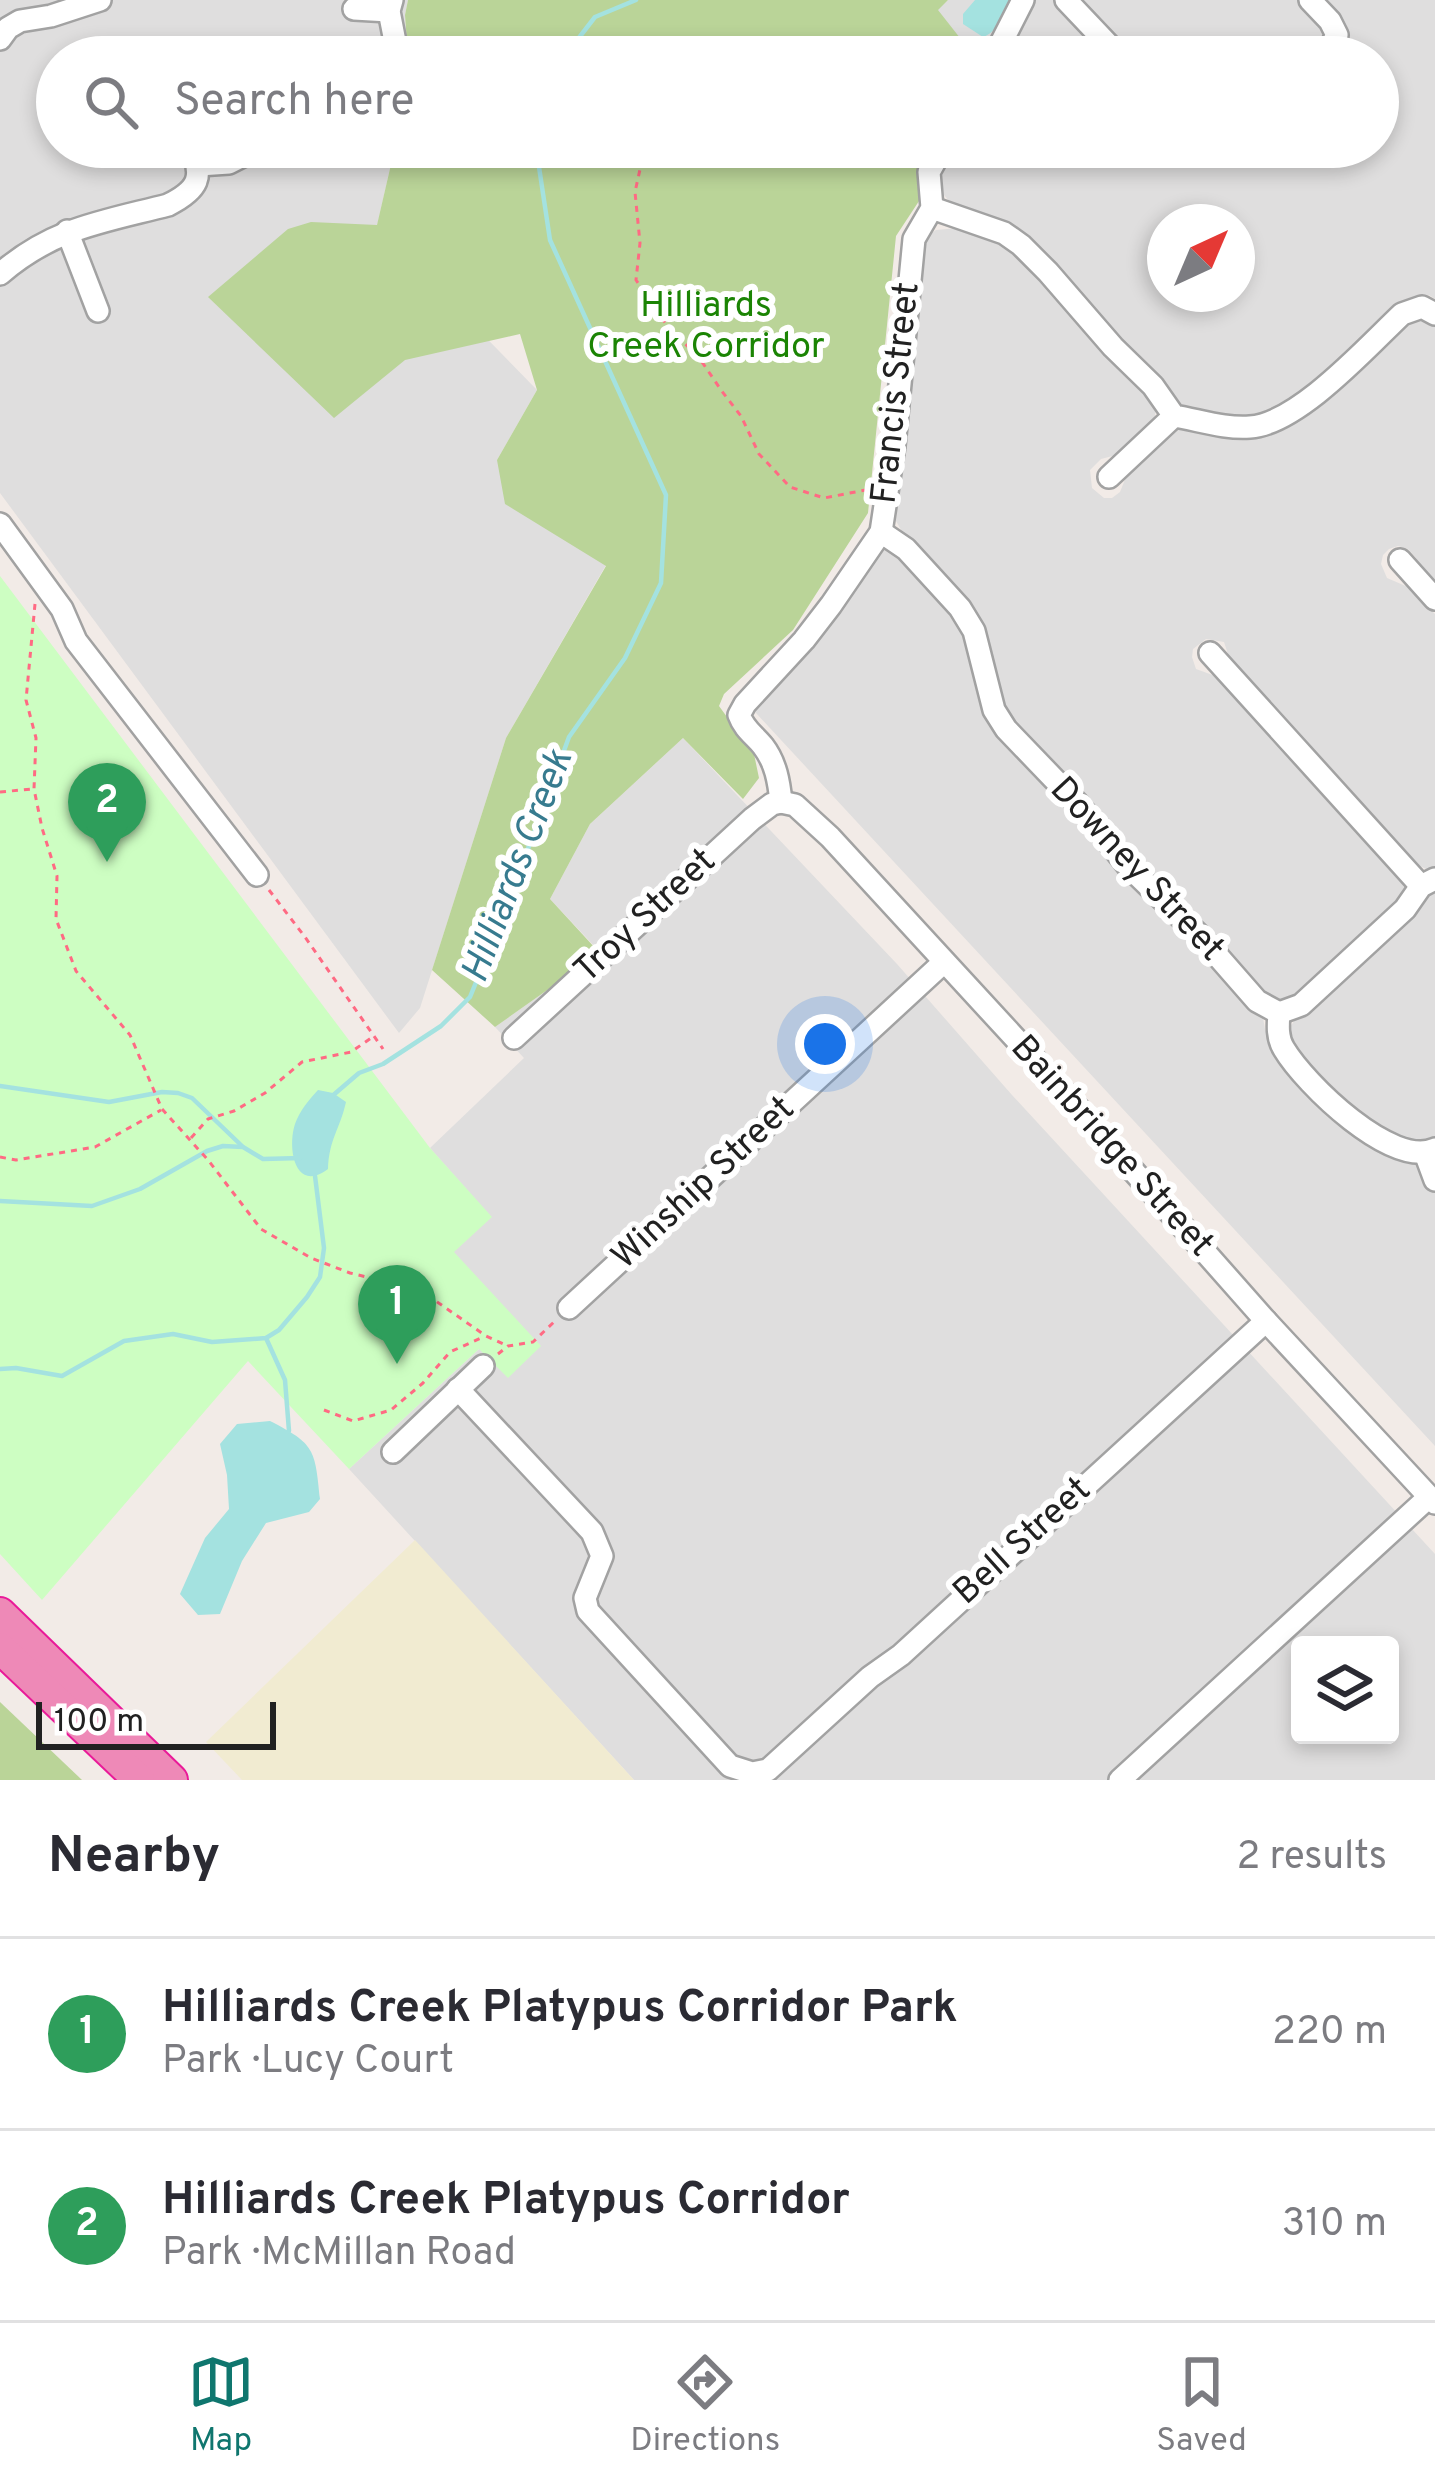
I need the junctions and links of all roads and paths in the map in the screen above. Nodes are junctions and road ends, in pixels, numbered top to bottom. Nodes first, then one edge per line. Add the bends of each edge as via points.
1 (100, 0) edge
2 (1024, 0) edge
3 (1066, 0) edge
4 (1310, 0) edge
5 (390, 6) edge
6 (354, 9) dead end
7 (395, 36) edge
8 (1005, 36) edge
9 (1100, 36) edge
10 (1336, 36) edge
11 (0, 39) edge
12 (197, 168) edge
13 (640, 168) edge
14 (930, 168) edge
15 (932, 208) junction
16 (67, 232) junction
17 (0, 274) edge
18 (98, 311) dead end
19 (1435, 314) edge
20 (1174, 416) junction
21 (1109, 477) dead end
22 (889, 483) junction
23 (0, 524) edge
24 (880, 532) junction
25 (1400, 560) dead end
26 (48, 589) junction
27 (1435, 599) edge
28 (1210, 653) dead end
29 (34, 789) junction
30 (0, 792) edge
31 (781, 802) junction
32 (257, 874) joint
33 (1428, 883) edge
34 (944, 962) junction
35 (1279, 1012) junction
36 (374, 1036) junction
37 (514, 1038) dead end
38 (383, 1049) dead end
39 (163, 1109) junction
40 (189, 1140) junction
41 (1430, 1151) edge
42 (0, 1157) edge
43 (1435, 1180) edge
44 (569, 1308) joint
45 (1266, 1321) junction
46 (487, 1336) junction
47 (508, 1346) junction
48 (483, 1366) joint
49 (458, 1390) junction
50 (324, 1410) dead end
51 (393, 1452) dead end
52 (1432, 1500) edge
53 (0, 1613) edge
54 (0, 1648) edge
55 (753, 1777) edge
56 (139, 1780) edge
57 (172, 1780) edge
58 (1120, 1780) edge

1 - 11 street via 20,21
2 - 8 street
3 - 9 street
4 - 10 street
5 - 6 street
5 - 7 street
12 - 16 street via 192,187 168,205
13 - 22 path via 636,280 741,416 759,454 790,487 824,498
14 - 15 street, Francis Street
15 - 20 street via 1021,244
15 - 22 street, Francis Street via 914,238
16 - 17 street
16 - 18 street
19 - 20 street via 1402,314 1305,403 1267,425
20 - 21 street
22 - 24 street, Francis Street
23 - 26 street
24 - 31 street, Francis Street via 832,605 739,716 775,767
24 - 35 street, Downey Street via 960,608 1006,729 1257,1001
25 - 27 street
26 - 29 path via 33,607 26,700 36,738
26 - 32 street via 76,641
28 - 33 street
29 - 30 path
29 - 39 path via 57,876 56,919 76,971 130,1035
31 - 34 street, Bainbridge Street via 807,812
31 - 37 street, Troy Street via 752,819
32 - 36 path
33 - 35 street via 1300,1005
34 - 44 street, Winship Street
34 - 45 street, Bainbridge Street
35 - 41 street via 1282,1046 1332,1105 1402,1150
36 - 38 path
36 - 40 path via 351,1052 302,1062 265,1093 208,1119
39 - 40 path
39 - 42 path via 95,1148
40 - 46 path via 261,1229 350,1273 420,1290
41 - 43 street
44 - 47 path via 532,1342
45 - 52 street, Bainbridge Street
45 - 55 street, Bell Street via 901,1654
46 - 47 path
46 - 50 path via 450,1352 391,1410 352,1421
47 - 48 path
48 - 49 street
49 - 51 street
49 - 55 street via 592,1532 602,1556 585,1598 588,1611 730,1766
52 - 58 street
53 - 57 highway
54 - 56 highway

